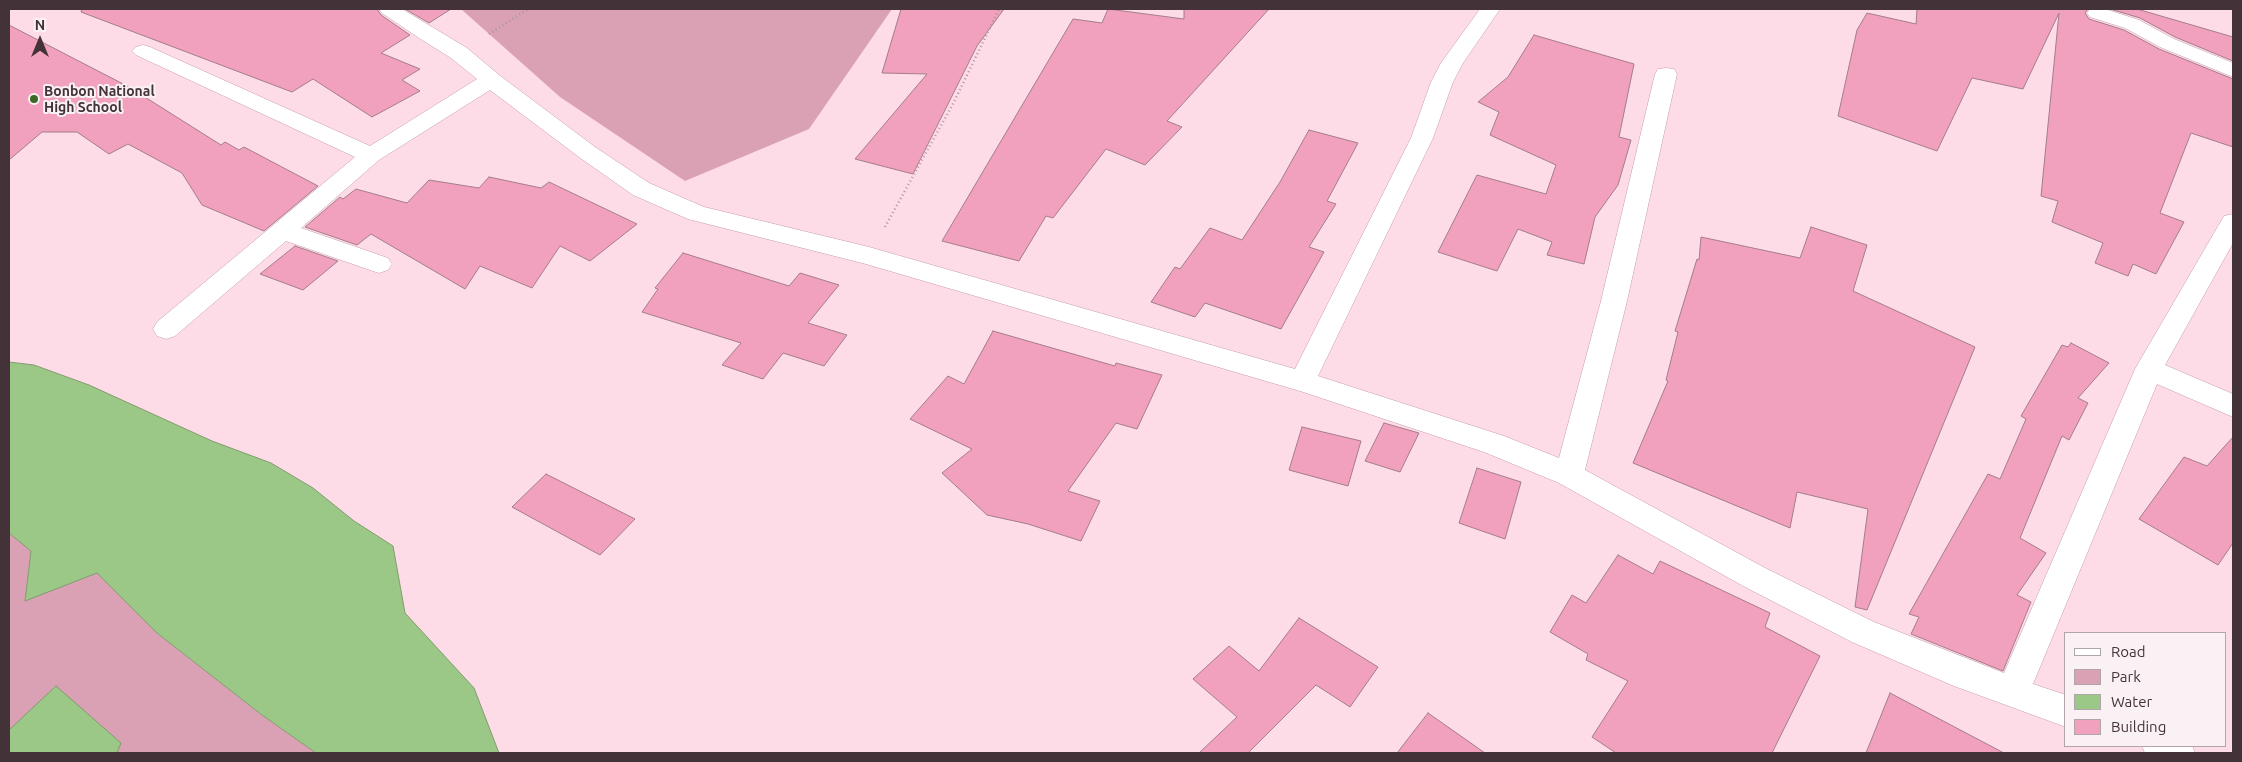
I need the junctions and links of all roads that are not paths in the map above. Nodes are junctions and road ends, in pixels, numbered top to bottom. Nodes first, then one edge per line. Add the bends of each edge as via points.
1 (388, 9) edge
2 (1490, 9) edge
3 (2097, 13) dead end
4 (143, 51) dead end
5 (2233, 71) edge
6 (1666, 74) dead end
7 (490, 80) junction
8 (371, 154) junction
9 (2233, 222) edge
10 (282, 230) junction
11 (379, 264) dead end
12 (166, 329) dead end
13 (2149, 369) junction
14 (1302, 382) junction
15 (2233, 406) edge
16 (1569, 475) junction
17 (2013, 692) junction
18 (2064, 709) edge
19 (2162, 747) edge
20 (2178, 753) edge

1 - 7 street via 459,53
2 - 14 street via 1461,48 1442,82 1422,138
3 - 5 street via 2132,24
4 - 8 street
6 - 16 street via 1614,301
7 - 8 street
7 - 14 street via 641,189 697,213 869,256
8 - 10 street
9 - 13 street
10 - 11 street
10 - 12 street
13 - 15 street
13 - 17 street
14 - 16 street via 1429,421
16 - 17 street via 1756,578 1863,632
17 - 18 street
19 - 20 street

